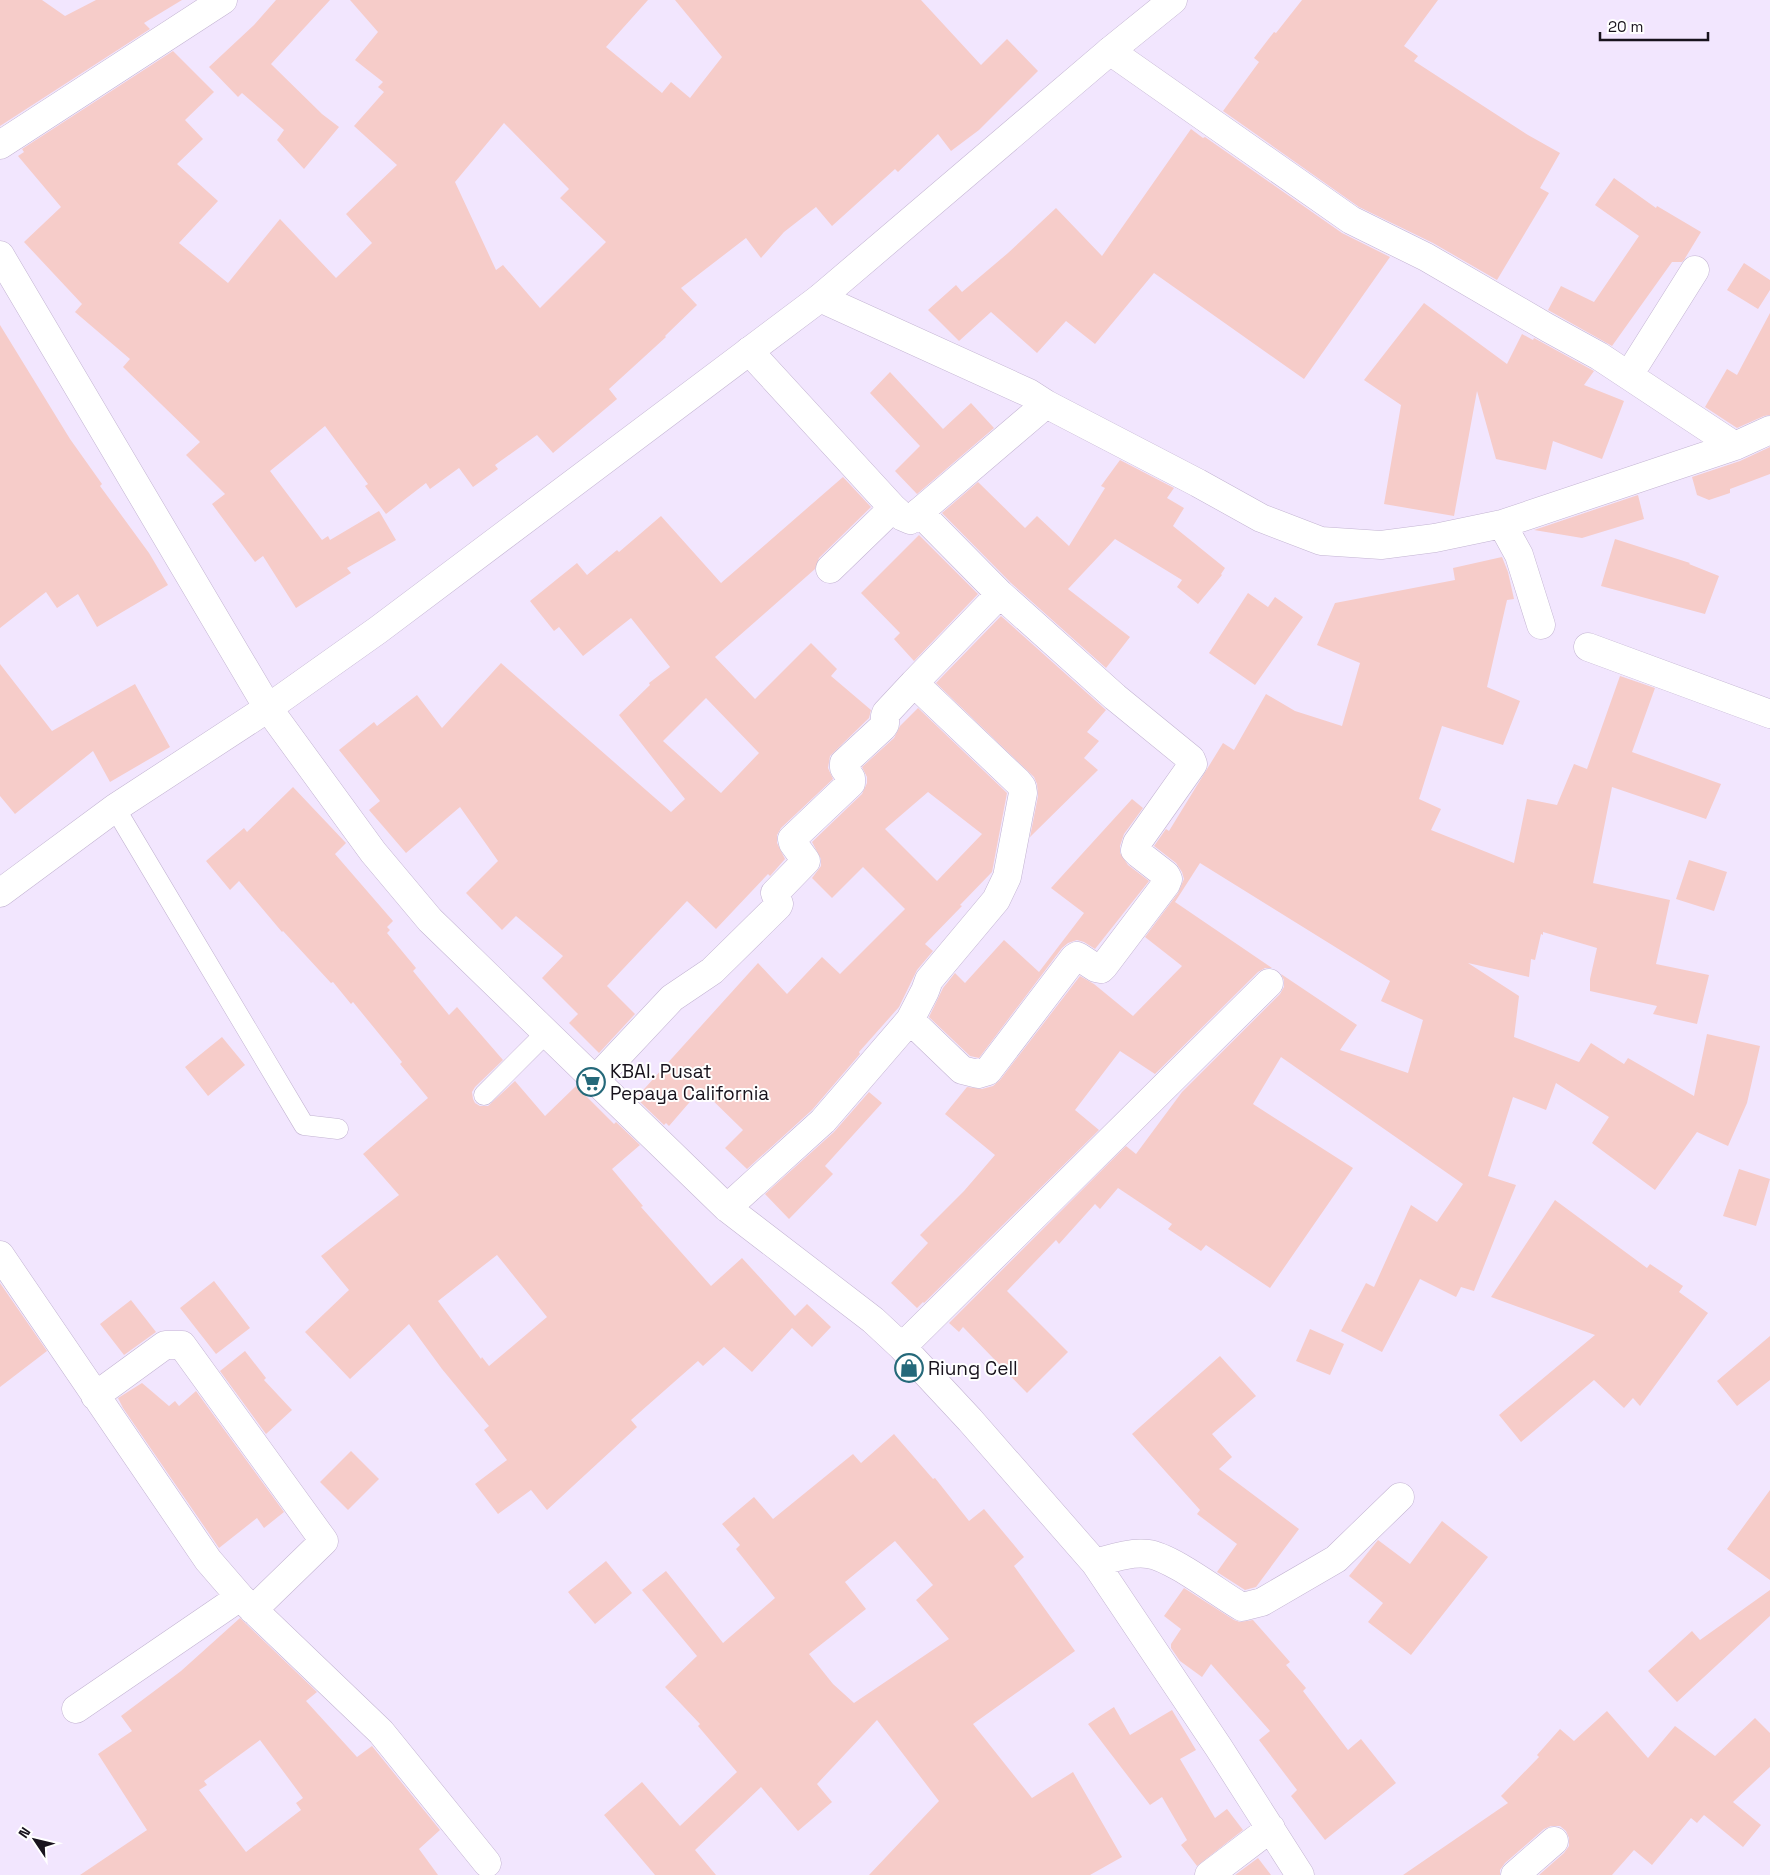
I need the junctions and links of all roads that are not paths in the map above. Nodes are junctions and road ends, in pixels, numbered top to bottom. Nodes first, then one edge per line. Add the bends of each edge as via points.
1 (223, 0) edge
2 (1173, 0) edge
3 (1110, 51) junction
4 (0, 145) edge
5 (0, 255) edge
6 (1695, 270) dead end
7 (820, 298) junction
8 (749, 350) junction
9 (1629, 376) junction
10 (1046, 404) junction
11 (1770, 430) edge
12 (1734, 446) junction
13 (893, 508) junction
14 (919, 512) junction
15 (1502, 524) junction
16 (830, 569) dead end
17 (1000, 594) junction
18 (1541, 625) dead end
19 (1588, 647) dead end
20 (914, 683) junction
21 (268, 708) junction
22 (1770, 714) edge
23 (115, 808) junction
24 (0, 893) edge
25 (1269, 983) dead end
26 (910, 1020) junction
27 (547, 1032) junction
28 (596, 1079) junction
29 (484, 1095) dead end
30 (338, 1129) dead end
31 (727, 1208) junction
32 (0, 1255) edge
33 (902, 1347) junction
34 (95, 1396) junction
35 (1400, 1497) dead end
36 (1095, 1562) junction
37 (247, 1604) junction
38 (76, 1709) dead end
39 (1272, 1828) junction
40 (1554, 1841) dead end
41 (487, 1863) dead end
42 (1209, 1875) edge
43 (1300, 1875) edge
44 (1515, 1875) edge

1 - 4 street
2 - 3 street
3 - 7 street
3 - 9 street via 1351,220 1426,257 1600,356
5 - 21 street
6 - 9 street
7 - 8 street
7 - 10 street via 1029,393
8 - 13 street
8 - 21 street via 378,630
9 - 12 street
10 - 14 street
10 - 15 street via 1261,518 1321,541 1381,545
11 - 12 street
12 - 15 street
13 - 14 street via 910,520
13 - 16 street
14 - 17 street
15 - 18 street via 1520,555
17 - 20 street
17 - 26 street via 1193,764 1135,850 1166,875 1166,884 1101,969 1077,956 1074,958 988,1071 978,1074 962,1070
19 - 22 street
20 - 26 street via 1018,782 1023,793 1007,877 996,900 929,980
20 - 28 street via 886,713 885,724 844,762 844,768 852,778 851,783 792,839 806,861 775,893 778,906 712,970 672,998
21 - 23 street
21 - 27 street via 373,852 430,920
23 - 24 street
23 - 30 lane via 304,1125
25 - 33 street
26 - 31 street via 823,1121
27 - 28 street
27 - 29 lane
28 - 31 street
31 - 33 street via 873,1320
32 - 34 street
33 - 36 street
34 - 37 street via 208,1560
34 - 37 street via 165,1346 182,1345 324,1542 307,1560
35 - 36 street via 1336,1559 1262,1602 1242,1607 1166,1560 1149,1554 1126,1554
36 - 39 street
37 - 38 street
37 - 41 street via 381,1732
39 - 42 street
39 - 43 street
40 - 44 street

